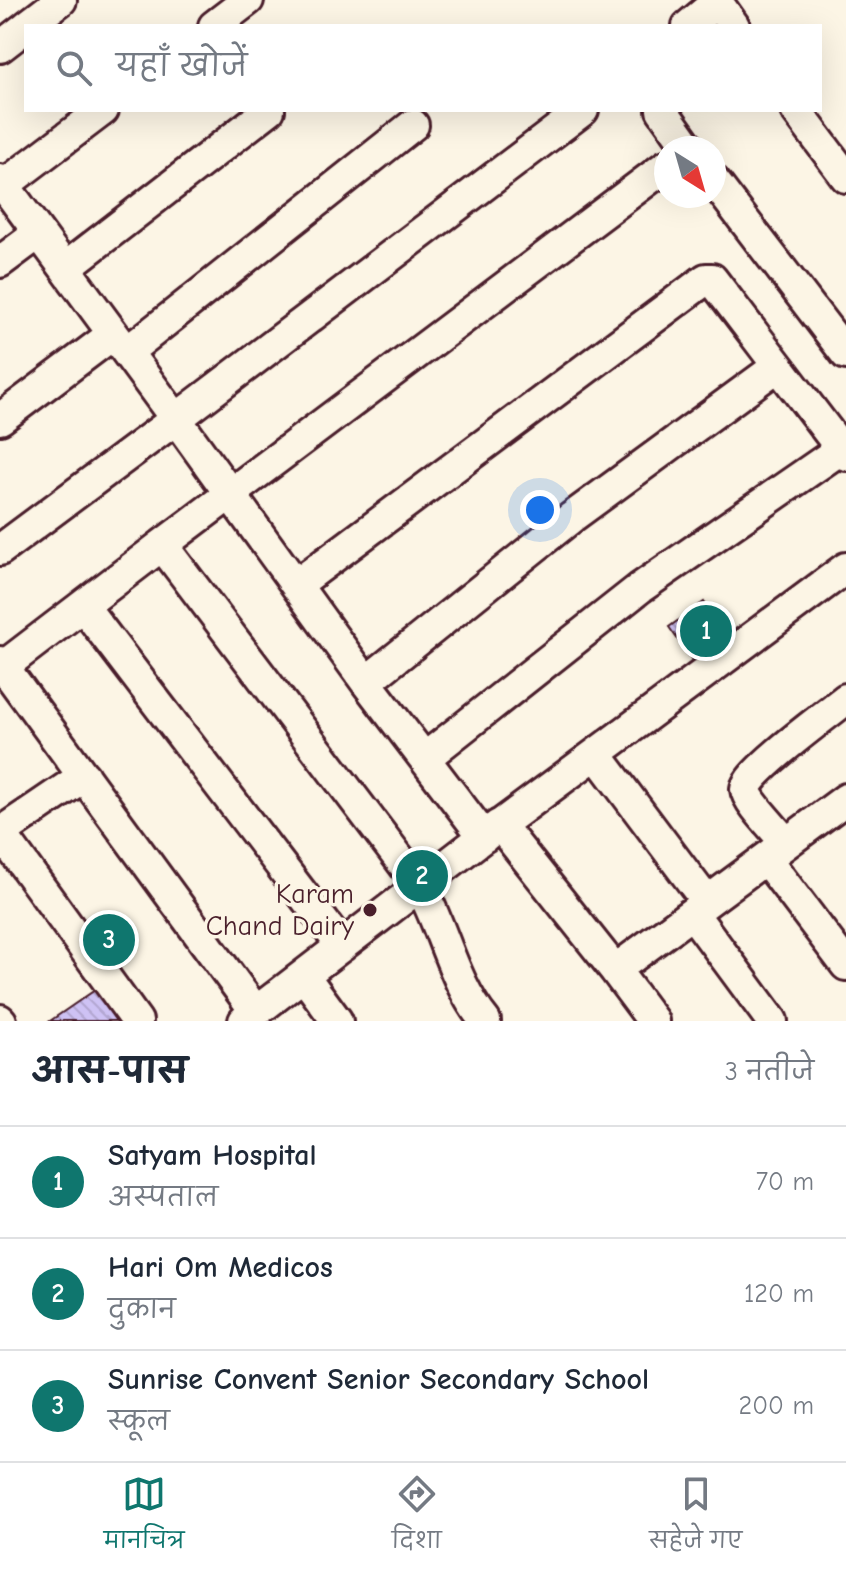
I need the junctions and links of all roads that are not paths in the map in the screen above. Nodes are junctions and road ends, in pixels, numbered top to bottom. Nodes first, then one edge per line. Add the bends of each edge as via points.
1 (61, 0) edge
2 (248, 0) edge
3 (723, 9) edge
4 (30, 24) edge
5 (217, 24) edge
6 (692, 24) edge
7 (24, 28) edge
8 (0, 47) edge
9 (100, 112) edge
10 (266, 112) edge
11 (580, 112) edge
12 (663, 112) edge
13 (797, 112) edge
14 (413, 125) dead end
15 (680, 136) edge
16 (654, 175) edge
17 (846, 177) edge
18 (2, 182) edge
19 (726, 197) edge
20 (39, 233) junction
21 (0, 262) edge
22 (65, 268) junction
23 (120, 343) junction
24 (846, 354) edge
25 (778, 366) junction
26 (0, 419) edge
27 (176, 419) junction
28 (844, 452) edge
29 (230, 494) junction
30 (162, 545) junction
31 (0, 550) edge
32 (842, 579) edge
33 (296, 585) junction
34 (83, 606) junction
35 (2, 664) edge
36 (366, 682) junction
37 (846, 699) edge
38 (596, 754) junction
39 (425, 758) junction
40 (84, 776) junction
41 (846, 799) edge
42 (492, 831) junction
43 (0, 833) edge
44 (776, 851) junction
45 (420, 886) junction
46 (700, 908) junction
47 (342, 946) junction
48 (846, 965) edge
49 (615, 970) junction
50 (304, 976) junction
51 (250, 1016) edge
52 (137, 1021) edge
53 (337, 1021) edge
54 (485, 1021) edge
55 (653, 1021) edge
56 (772, 1021) edge

1 - 4 street
2 - 5 street
3 - 6 street
7 - 8 street
9 - 18 street
10 - 22 street
11 - 27 street
12 - 15 street
13 - 17 street
14 - 23 street
16 - 29 street
18 - 20 street
19 - 24 street
20 - 21 street
20 - 22 street
22 - 23 street
23 - 26 street
23 - 27 street
25 - 28 street
25 - 33 street via 712,279 706,279
25 - 36 street via 572,517
27 - 29 street
27 - 31 street
28 - 39 street via 640,588
29 - 30 street
29 - 33 street
30 - 34 street
30 - 45 street
32 - 38 street
33 - 36 street
34 - 35 street
34 - 47 street
35 - 40 street
36 - 39 street
37 - 44 street via 748,782 746,791
38 - 42 street
38 - 46 street
39 - 42 street
40 - 43 street
40 - 51 street
41 - 44 street
42 - 45 street
42 - 49 street
43 - 52 street
44 - 46 street
44 - 48 street
45 - 47 street
45 - 54 street via 468,1000
46 - 49 street
46 - 56 street
47 - 50 street
49 - 55 street
50 - 51 street
50 - 53 street

